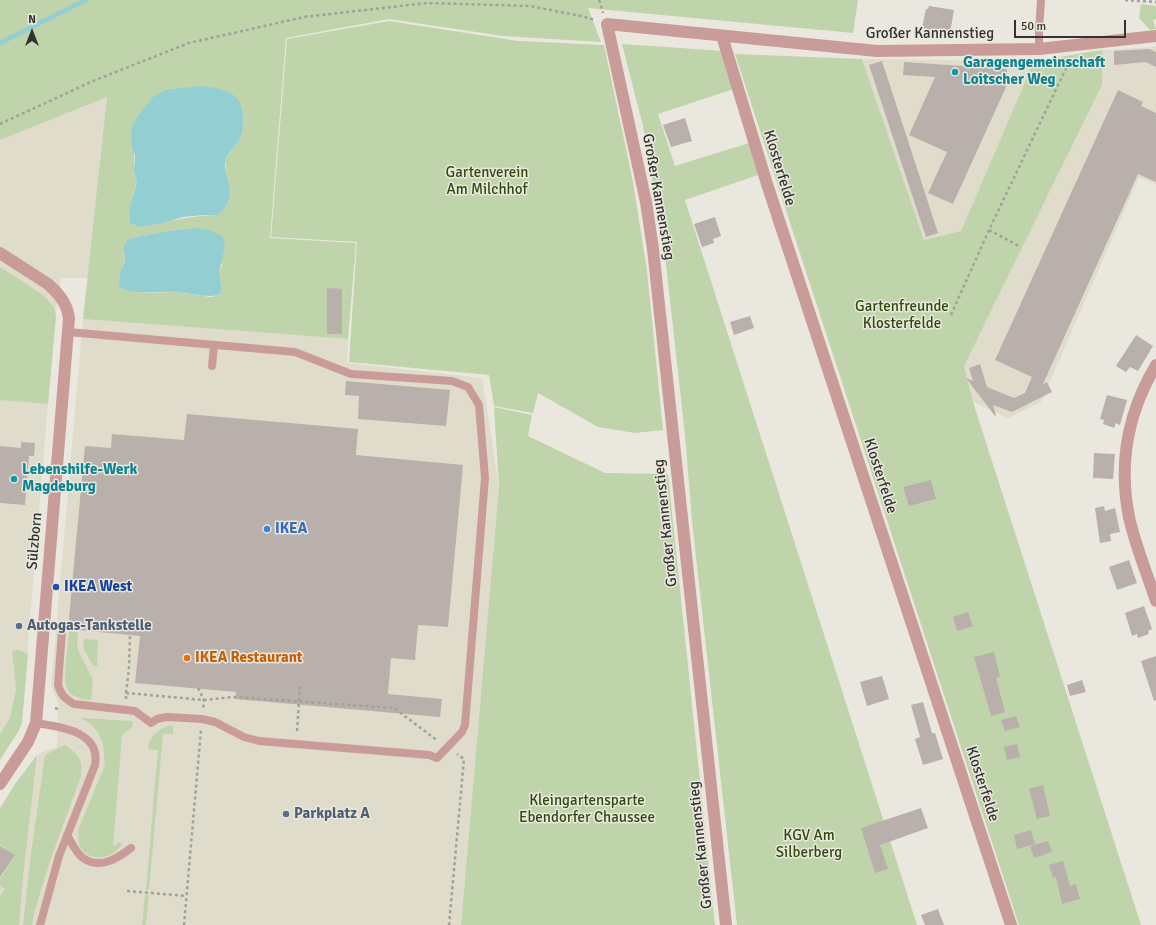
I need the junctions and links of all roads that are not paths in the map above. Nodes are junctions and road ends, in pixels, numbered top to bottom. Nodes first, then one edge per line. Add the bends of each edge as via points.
1 (1041, 0) edge
2 (722, 36) junction
3 (1156, 36) edge
4 (1039, 49) junction
5 (0, 253) edge
6 (68, 332) junction
7 (214, 345) junction
8 (1156, 365) edge
9 (212, 366) dead end
10 (1156, 601) edge
11 (62, 631) dead end
12 (36, 723) junction
13 (0, 784) edge
14 (67, 836) junction
15 (131, 848) dead end
16 (40, 925) edge
17 (726, 925) edge
18 (1011, 925) edge

1 - 4 lane
2 - 4 street, Großer Kannenstieg via 877,51
2 - 17 street, Großer Kannenstieg via 607,24 646,202 652,241
2 - 18 street, Klosterfelde via 772,199
3 - 4 street, Großer Kannenstieg
5 - 6 street, Sülzborn via 48,284 64,300 68,312
6 - 7 lane
6 - 12 street, Sülzborn
7 - 9 lane
7 - 11 lane via 295,352 351,374 452,382 468,388 479,405 485,478 462,732 437,758 429,755 259,740 244,737 215,722 202,719 167,717 151,723 135,711 74,704 60,693 58,685
8 - 10 street via 1147,379 1134,412 1127,442 1125,468 1129,517
12 - 13 street, Sülzborn via 28,742
12 - 14 lane via 72,730 83,736 95,752 95,765
14 - 15 lane via 77,852 91,862 110,861
14 - 16 lane

